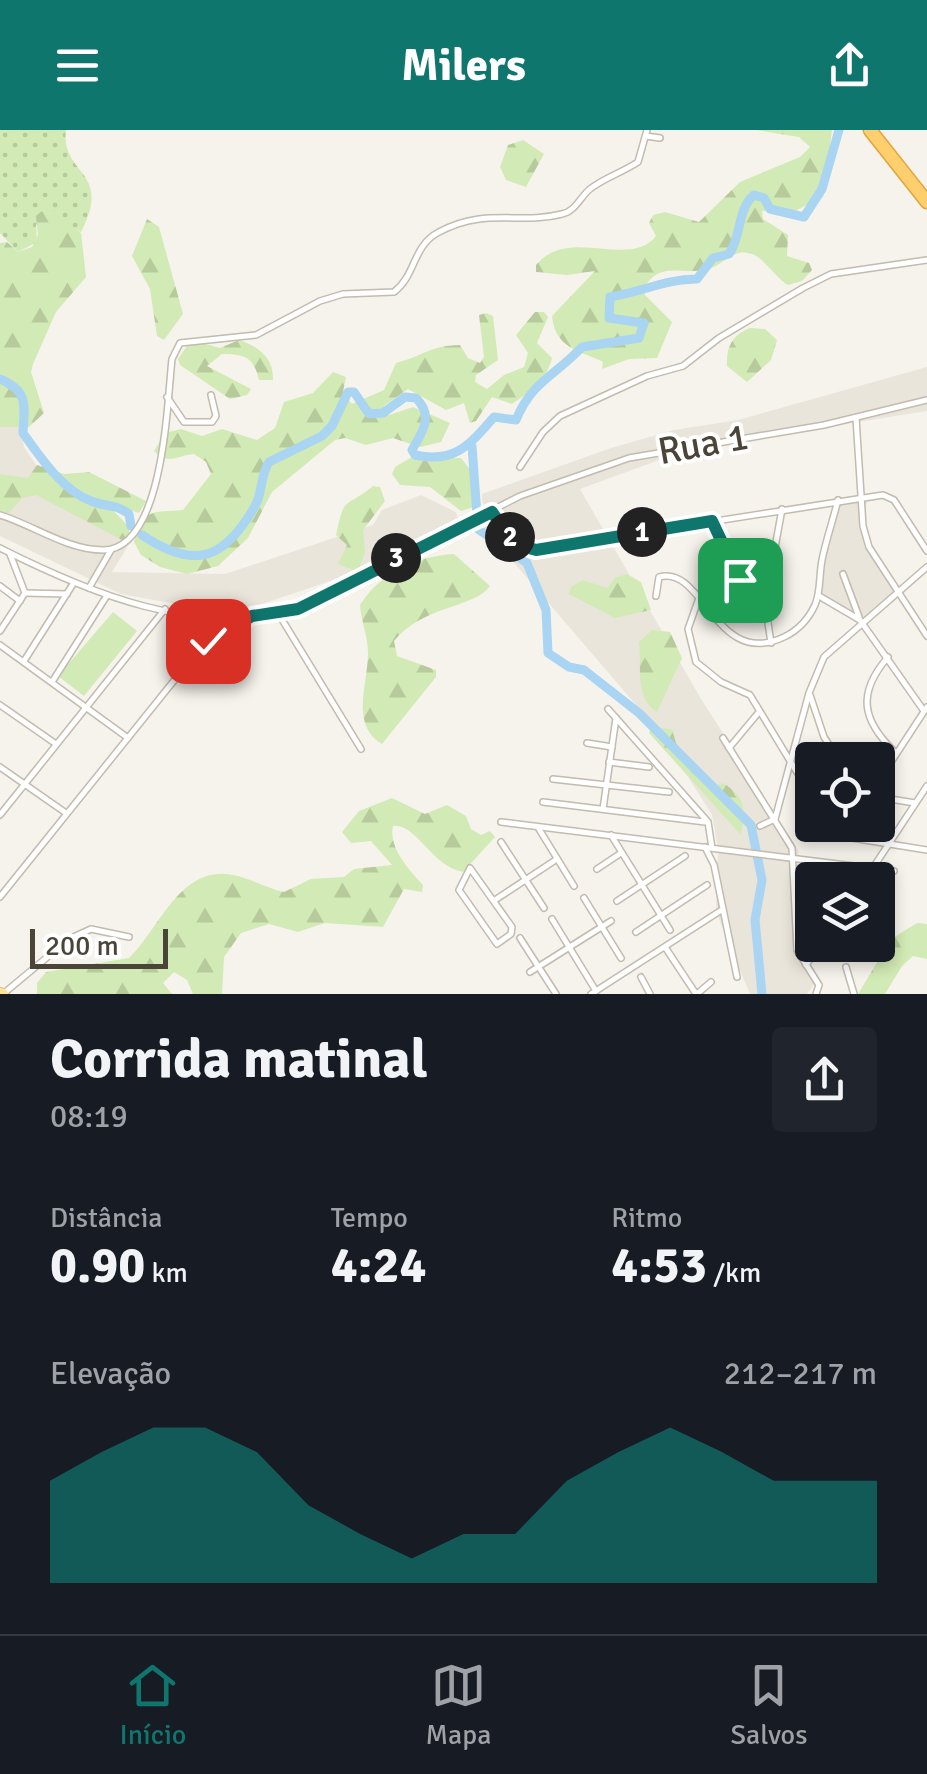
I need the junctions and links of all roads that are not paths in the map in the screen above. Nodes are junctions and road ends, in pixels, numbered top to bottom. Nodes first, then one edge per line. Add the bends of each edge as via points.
1 (876, 132) edge
2 (647, 133) edge
3 (660, 138) dead end
4 (927, 190) edge
5 (927, 202) edge
6 (927, 260) edge
7 (211, 395) dead end
8 (167, 397) junction
9 (927, 400) edge
10 (856, 418) junction
11 (520, 467) dead end
12 (861, 498) junction
13 (838, 500) junction
14 (782, 509) junction
15 (489, 513) junction
16 (0, 515) edge
17 (712, 521) junction
18 (0, 548) edge
19 (113, 548) junction
20 (927, 551) edge
21 (10, 553) junction
22 (927, 567) edge
23 (843, 574) dead end
24 (74, 582) junction
25 (0, 586) edge
26 (88, 589) junction
27 (898, 591) junction
28 (24, 594) junction
29 (67, 594) junction
30 (106, 596) junction
31 (656, 596) dead end
32 (818, 596) junction
33 (699, 598) junction
34 (20, 601) junction
35 (765, 603) junction
36 (165, 609) junction
37 (278, 614) junction
38 (252, 616) junction
39 (861, 622) junction
40 (0, 631) edge
41 (927, 636) edge
42 (771, 643) junction
43 (0, 644) edge
44 (888, 657) junction
45 (24, 661) junction
46 (52, 682) junction
47 (809, 693) junction
48 (0, 705) edge
49 (86, 706) junction
50 (608, 709) dead end
51 (926, 710) edge
52 (759, 712) junction
53 (616, 718) junction
54 (817, 720) junction
55 (802, 721) junction
56 (128, 738) junction
57 (723, 738) dead end
58 (829, 742) edge
59 (56, 744) junction
60 (586, 744) dead end
61 (612, 747) junction
62 (729, 748) junction
63 (361, 749) dead end
64 (896, 753) joint
65 (609, 762) junction
66 (791, 764) junction
67 (0, 767) edge
68 (649, 768) dead end
69 (795, 770) edge
70 (554, 779) dead end
71 (24, 784) junction
72 (605, 786) junction
73 (927, 786) edge
74 (668, 792) dead end
75 (895, 800) edge
76 (542, 802) dead end
77 (916, 804) junction
78 (603, 810) junction
79 (66, 812) junction
80 (0, 816) edge
81 (775, 820) junction
82 (501, 822) dead end
83 (708, 822) junction
84 (760, 826) dead end
85 (538, 827) junction
86 (610, 836) junction
87 (502, 842) dead end
88 (877, 842) edge
89 (889, 844) junction
90 (709, 847) junction
91 (720, 848) junction
92 (927, 850) edge
93 (621, 853) junction
94 (685, 856) dead end
95 (795, 858) junction
96 (558, 860) junction
97 (830, 862) edge
98 (876, 862) edge
99 (714, 865) junction
100 (597, 869) dead end
101 (526, 879) junction
102 (642, 883) junction
103 (707, 885) dead end
104 (574, 886) dead end
105 (0, 897) edge
106 (584, 898) dead end
107 (495, 900) junction
108 (616, 901) dead end
109 (544, 908) dead end
110 (720, 911) junction
111 (662, 914) junction
112 (552, 919) dead end
113 (612, 921) dead end
114 (602, 927) junction
115 (670, 930) dead end
116 (636, 932) dead end
117 (129, 937) dead end
118 (520, 938) dead end
119 (665, 946) junction
120 (570, 948) junction
121 (621, 958) dead end
122 (808, 962) edge
123 (806, 965) junction
124 (538, 967) junction
125 (846, 967) dead end
126 (530, 972) dead end
127 (640, 977) dead end
128 (738, 977) dead end
129 (711, 982) dead end
130 (593, 992) edge
131 (2, 994) edge
132 (556, 994) edge
133 (650, 994) edge
134 (696, 994) edge
135 (816, 994) edge
136 (854, 994) edge

1 - 4 highway
1 - 5 highway
2 - 3 street
2 - 8 street via 638,162 595,185 570,211 497,215 440,231 418,248 408,278 394,292 320,301 256,335 186,341 172,359
6 - 11 street via 831,274 803,288 683,366 560,416
7 - 8 street via 212,422 184,422
8 - 19 street via 148,508 135,534
9 - 10 street, Rua 1
10 - 12 street
10 - 15 street, Rua 1 via 630,458
12 - 13 street
12 - 20 street via 894,500
12 - 27 street via 869,547
13 - 14 street
13 - 32 street
14 - 17 street
14 - 35 street
15 - 17 street via 508,536 536,550
15 - 37 street, Rua 1
16 - 19 street via 81,545
17 - 35 street via 740,580
18 - 21 street, Rua 1
19 - 26 street
21 - 24 street, Rua 1
21 - 28 street
22 - 27 street
23 - 39 street
24 - 26 street, Rua 1
24 - 29 street
25 - 34 street
26 - 30 street, Rua 1
27 - 39 street
27 - 41 street
28 - 29 street
28 - 34 street
29 - 45 street
30 - 36 street, Rua 1
30 - 46 street
31 - 33 street via 663,574
32 - 39 street
32 - 42 street via 802,626
33 - 42 street via 726,631
33 - 52 street via 688,629 696,662 750,695
34 - 40 street
35 - 42 street
36 - 38 street, Rua 1
36 - 49 street
37 - 38 street, Rua 1
37 - 63 street
38 - 56 street via 208,641
39 - 44 street
39 - 47 street via 824,657
43 - 45 street
44 - 51 street
44 - 64 street via 872,676 866,702 879,735
45 - 46 street
46 - 49 street
47 - 54 street
47 - 55 street
48 - 59 street
49 - 56 street
49 - 59 street
50 - 53 street
51 - 64 street
52 - 62 street
52 - 66 street
53 - 61 street
53 - 83 street
54 - 55 street
54 - 58 street
55 - 66 street
56 - 79 street
57 - 62 street
59 - 71 street
60 - 61 street
61 - 65 street
62 - 81 street
65 - 68 street
65 - 72 street
66 - 69 street
66 - 81 street
67 - 71 street
70 - 72 street
71 - 79 street
71 - 80 street
72 - 74 street
72 - 78 street
73 - 77 street
75 - 77 street
76 - 78 street
77 - 89 street
78 - 83 street
79 - 105 street
81 - 84 street
81 - 95 street
82 - 85 street
83 - 90 street
85 - 86 street
85 - 96 street
86 - 90 street
86 - 93 street
87 - 101 street
88 - 89 street
89 - 92 street
89 - 98 street
90 - 91 street
90 - 99 street
91 - 95 street
91 - 99 street
93 - 100 street
93 - 102 street
94 - 102 street
95 - 97 street
95 - 123 street via 794,929
96 - 101 street
96 - 104 street
99 - 110 street
101 - 107 street
101 - 109 street
102 - 108 street
102 - 111 street
103 - 111 street
106 - 114 street
107 - 107 street via 470,868 459,890 495,944 512,931
110 - 119 street
110 - 128 street
111 - 115 street
111 - 116 street
112 - 120 street
113 - 114 street
114 - 120 street
114 - 121 street
117 - 131 street via 91,929 68,939
118 - 124 street
119 - 130 street
119 - 134 street
120 - 124 street
120 - 130 street
122 - 123 street
123 - 135 street via 817,981
124 - 126 street
124 - 132 street
125 - 136 street
127 - 133 street
129 - 134 street

